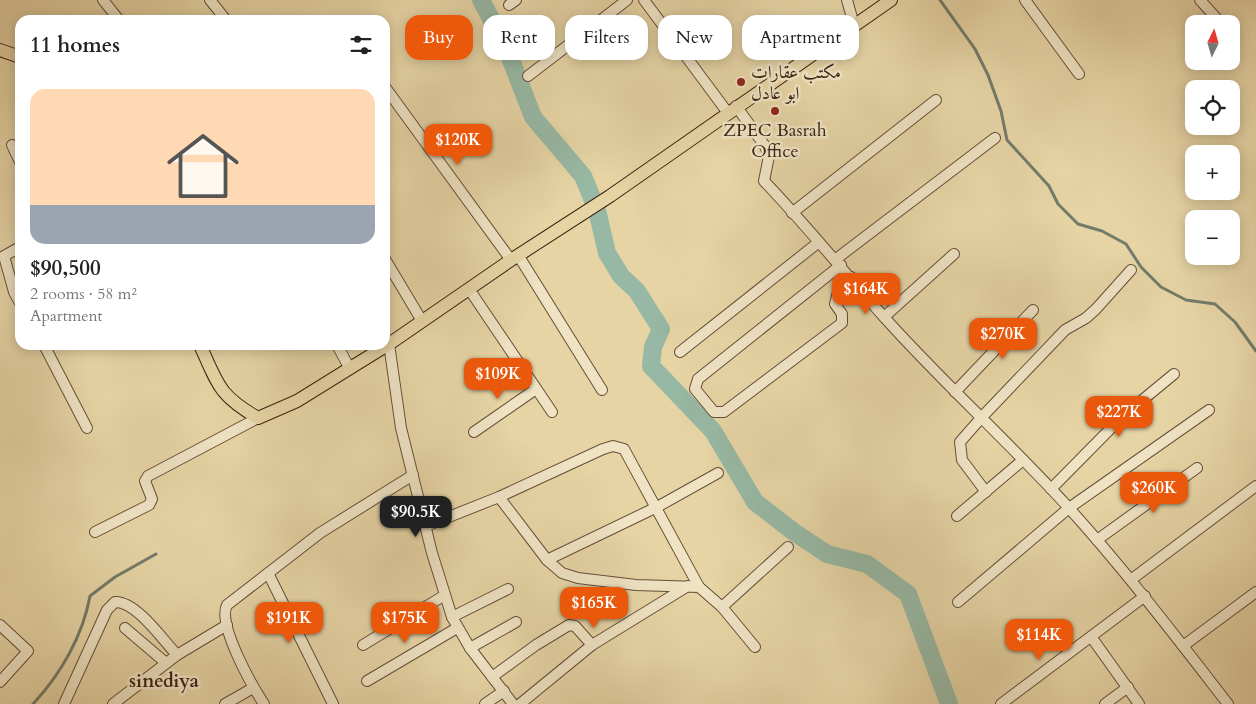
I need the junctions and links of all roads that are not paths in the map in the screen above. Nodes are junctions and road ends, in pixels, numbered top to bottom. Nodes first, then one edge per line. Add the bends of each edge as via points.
1 (103, 0) edge
2 (210, 0) edge
3 (627, 0) edge
4 (644, 0) edge
5 (847, 0) edge
6 (891, 0) edge
7 (1025, 0) edge
8 (1200, 0) edge
9 (115, 15) edge
10 (222, 15) edge
11 (851, 15) edge
12 (1214, 15) edge
13 (859, 22) edge
14 (0, 50) edge
15 (15, 55) edge
16 (804, 60) edge
17 (1079, 74) dead end
18 (528, 76) dead end
19 (390, 94) edge
20 (936, 100) dead end
21 (732, 110) junction
22 (995, 138) dead end
23 (12, 145) dead end
24 (15, 151) edge
25 (792, 213) junction
26 (818, 242) junction
27 (15, 250) edge
28 (954, 254) dead end
29 (2, 256) edge
30 (515, 258) junction
31 (838, 262) junction
32 (390, 267) edge
33 (1131, 270) dead end
34 (851, 277) junction
35 (469, 289) junction
36 (15, 294) edge
37 (1033, 310) dead end
38 (884, 317) junction
39 (422, 321) junction
40 (390, 343) edge
41 (47, 350) edge
42 (202, 350) edge
43 (340, 350) edge
44 (380, 350) edge
45 (390, 350) edge
46 (680, 352) dead end
47 (350, 369) junction
48 (1174, 374) dead end
49 (536, 388) junction
50 (602, 390) dead end
51 (955, 392) junction
52 (1209, 410) dead end
53 (552, 412) dead end
54 (258, 418) junction
55 (980, 418) junction
56 (87, 428) dead end
57 (474, 432) dead end
58 (1024, 460) junction
59 (1197, 468) dead end
60 (718, 473) dead end
61 (413, 475) junction
62 (1256, 486) edge
63 (1051, 489) junction
64 (986, 492) junction
65 (499, 497) junction
66 (657, 508) junction
67 (1069, 508) junction
68 (957, 516) dead end
69 (426, 526) junction
70 (95, 532) dead end
71 (1097, 540) junction
72 (788, 547) dead end
73 (547, 560) junction
74 (268, 573) junction
75 (1132, 579) junction
76 (694, 586) junction
77 (508, 589) dead end
78 (1256, 592) edge
79 (445, 595) junction
80 (1146, 596) junction
81 (958, 602) dead end
82 (722, 608) junction
83 (452, 617) junction
84 (516, 622) dead end
85 (0, 625) edge
86 (227, 625) junction
87 (125, 628) dead end
88 (457, 628) junction
89 (1092, 638) junction
90 (363, 645) dead end
91 (592, 645) junction
92 (1183, 646) junction
93 (755, 647) dead end
94 (470, 648) junction
95 (177, 655) junction
96 (166, 663) junction
97 (492, 677) junction
98 (367, 681) dead end
99 (0, 682) edge
100 (253, 688) junction
101 (1128, 688) junction
102 (504, 691) junction
103 (64, 704) edge
104 (112, 704) edge
105 (225, 704) edge
106 (264, 704) edge
107 (333, 704) edge
108 (484, 704) edge
109 (513, 704) edge
110 (520, 704) edge
111 (1001, 704) edge
112 (1105, 704) edge
113 (1140, 704) edge
114 (1228, 704) edge

1 - 9 street
2 - 10 street
3 - 18 street
4 - 21 street
5 - 11 street
6 - 13 main road
7 - 17 street
8 - 12 street
14 - 15 main road
16 - 21 main road
19 - 30 street
20 - 25 street
21 - 25 street via 765,146 769,156 764,181
21 - 30 main road
22 - 31 street
23 - 24 street
25 - 26 street
26 - 31 street
26 - 46 street
27 - 29 street
28 - 38 street
29 - 36 street
30 - 35 main road
30 - 50 street
31 - 34 street
31 - 34 street via 698,380 695,389 698,395 714,412 724,412 842,324 842,314 835,299
32 - 39 street
33 - 55 street via 1096,309 1066,330
34 - 38 street
35 - 39 main road
35 - 49 street
37 - 51 street
38 - 51 street
39 - 40 main road
41 - 56 street
42 - 54 main road via 221,391 229,400
43 - 47 street
44 - 47 main road
45 - 61 street via 401,428
47 - 54 main road via 298,400
48 - 63 street via 1124,416
49 - 53 street
49 - 57 street
51 - 55 street
52 - 67 street
54 - 70 street via 148,476 145,481 152,499 149,505
55 - 58 street
55 - 64 street via 960,442 960,450 962,460
58 - 63 street
58 - 64 street
59 - 71 street
60 - 66 street
61 - 69 street
61 - 74 street via 320,533
62 - 75 street
63 - 67 street
64 - 68 street
65 - 66 street via 613,446 624,449
65 - 69 street
65 - 73 street
66 - 73 street
66 - 76 street
67 - 71 street
67 - 81 street
69 - 79 street
71 - 75 street
72 - 82 street
73 - 76 street via 562,572 578,578 636,585
74 - 86 street via 227,605
74 - 107 street
75 - 80 street
76 - 82 street
76 - 91 street
77 - 83 street
78 - 92 street
79 - 83 street
79 - 90 street
80 - 89 street
80 - 92 street
82 - 93 street
83 - 88 street
84 - 94 street
85 - 99 street via 28,651
86 - 95 street
86 - 100 street
87 - 96 street
88 - 94 street
88 - 98 street
89 - 101 street
89 - 111 street
91 - 97 street via 575,626 569,625
91 - 110 street
92 - 114 street
94 - 97 street
95 - 96 street
95 - 103 street via 146,620 121,602 115,602 107,610
96 - 104 street
97 - 102 street
100 - 105 street
100 - 106 street
101 - 112 street
101 - 113 street
102 - 108 street
102 - 109 street

